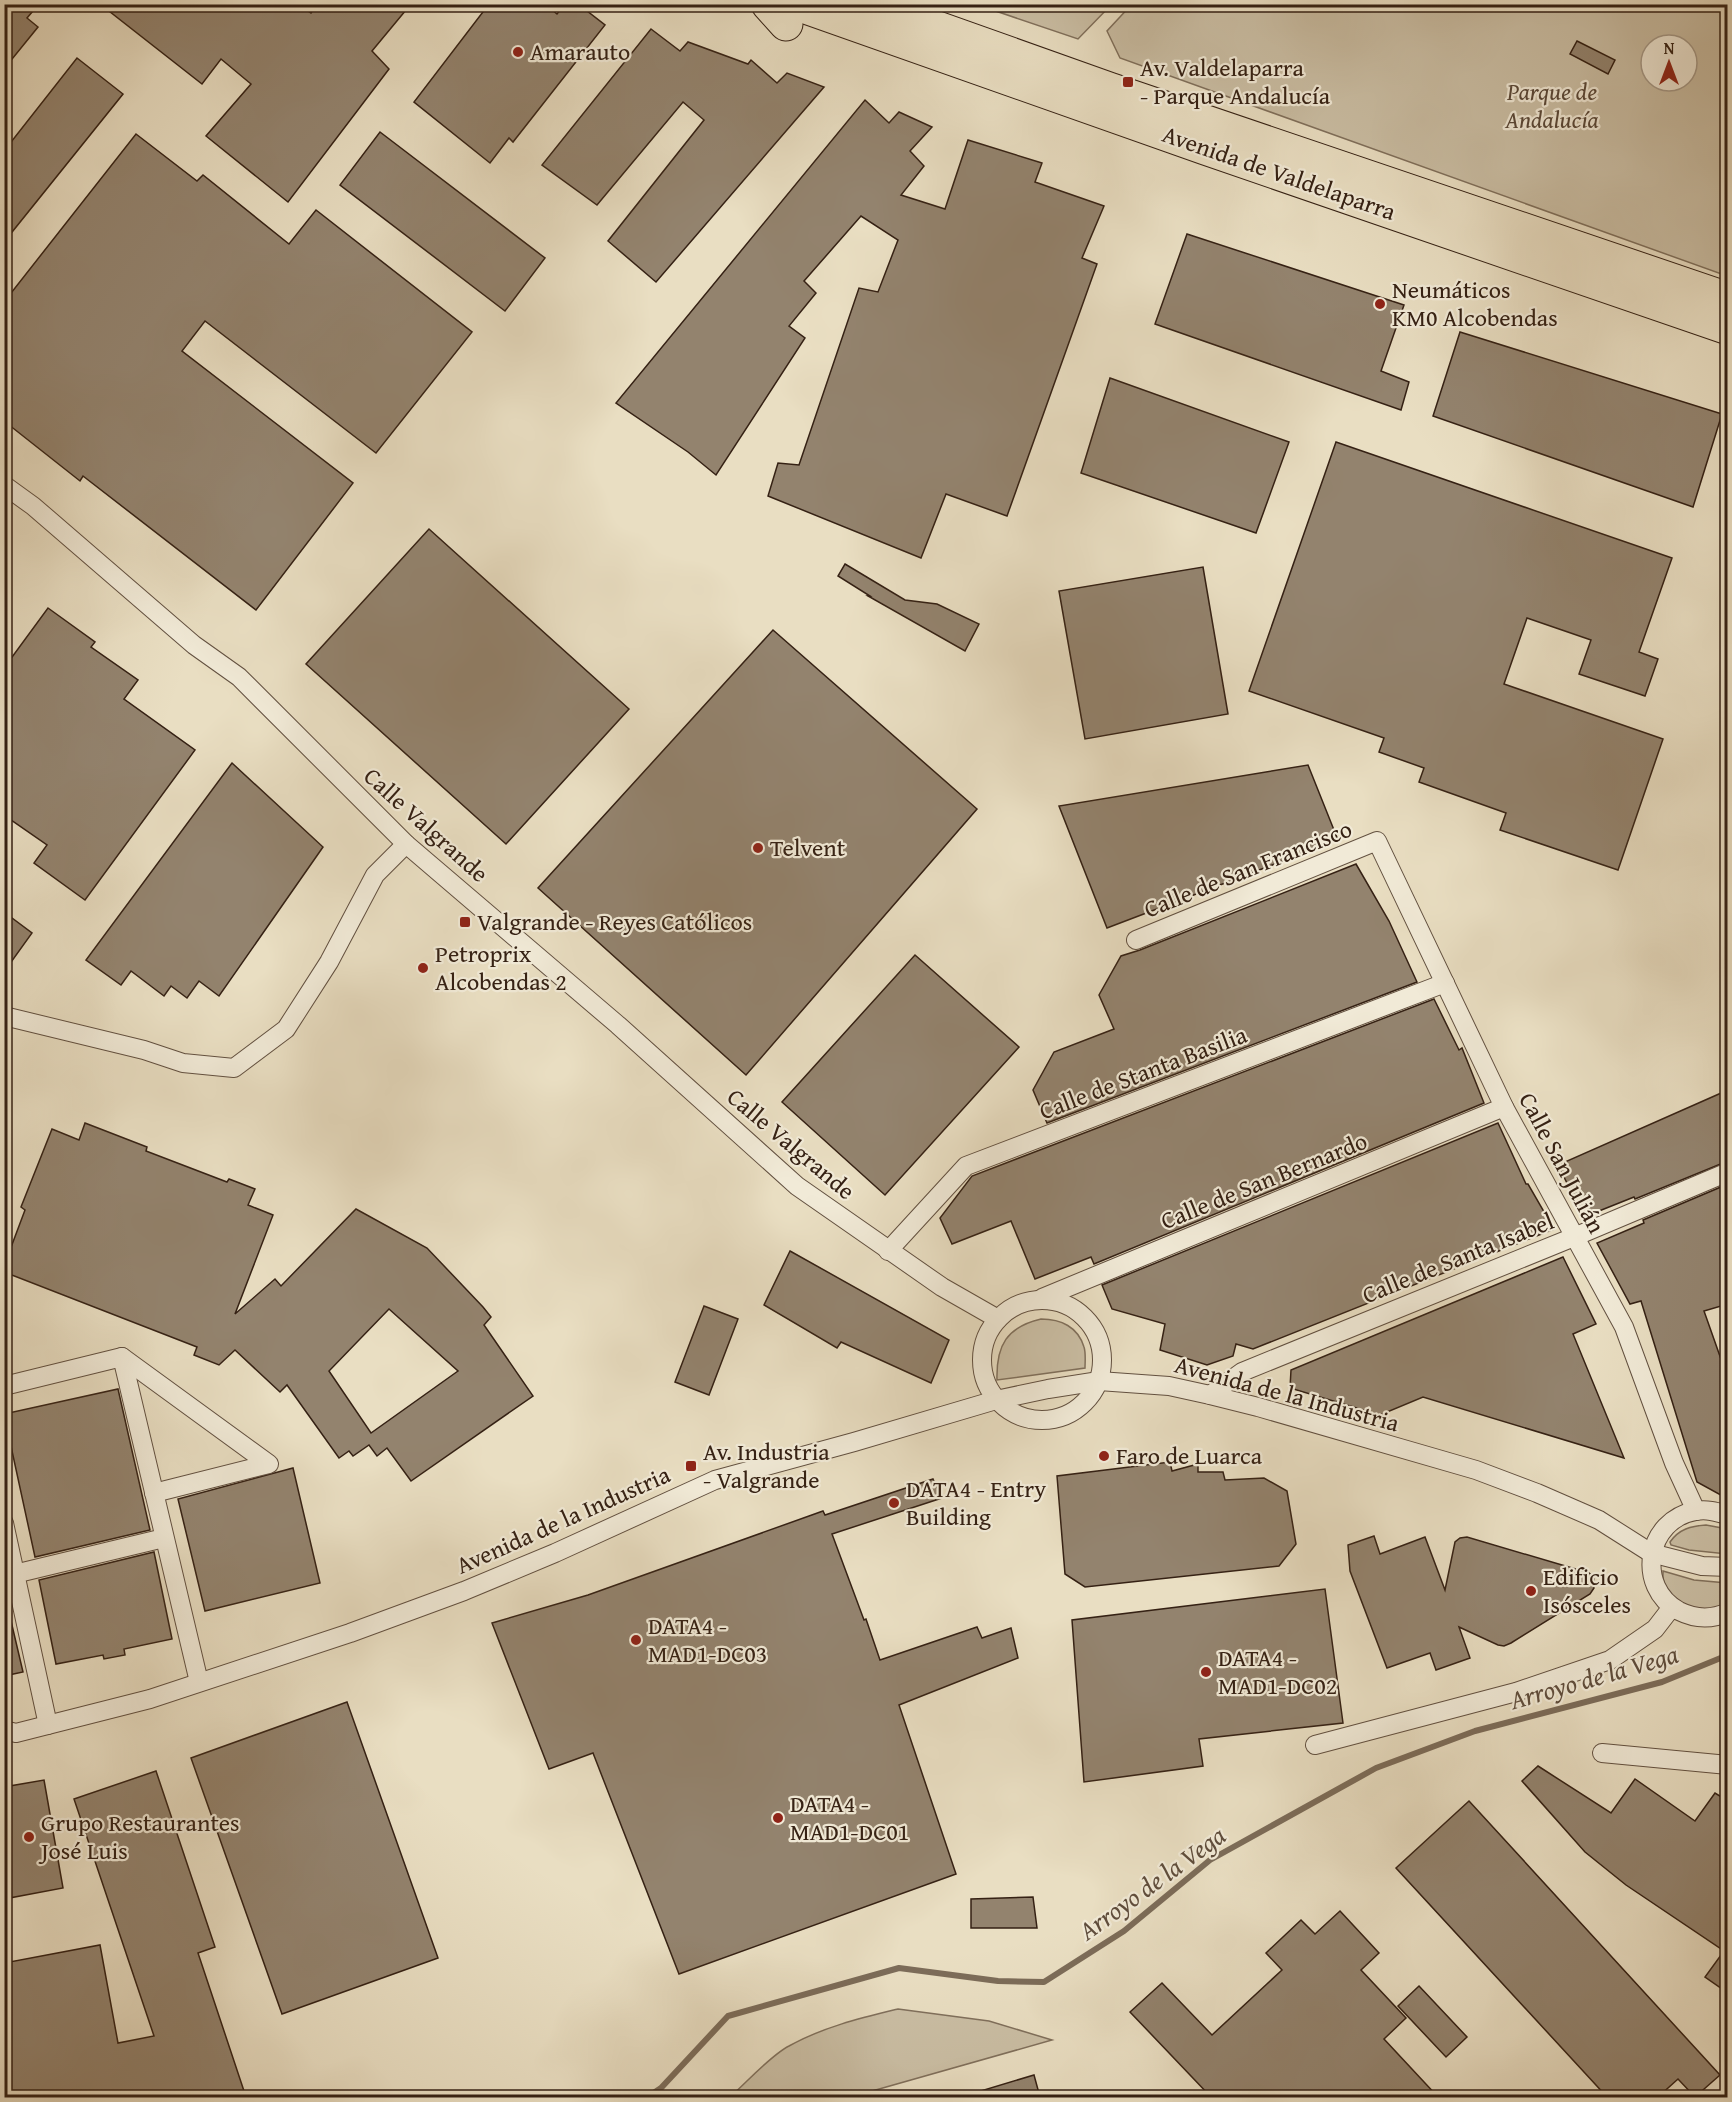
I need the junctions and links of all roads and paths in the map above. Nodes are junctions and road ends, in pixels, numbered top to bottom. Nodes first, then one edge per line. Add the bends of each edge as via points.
1 (870, 4) edge
2 (784, 11) edge
3 (1728, 299) edge
4 (1728, 328) edge
5 (4, 485) edge
6 (1377, 842) joint
7 (406, 844) junction
8 (1137, 940) dead end
9 (1444, 983) junction
10 (4, 1016) edge
11 (1504, 1107) junction
12 (1728, 1172) edge
13 (1574, 1237) junction
14 (888, 1251) junction
15 (1042, 1299) junction
16 (998, 1318) junction
17 (122, 1357) junction
18 (1099, 1381) junction
19 (4, 1386) edge
20 (1210, 1395) junction
21 (996, 1400) junction
22 (154, 1493) junction
23 (1696, 1511) junction
24 (1728, 1515) edge
25 (4, 1523) edge
26 (164, 1538) junction
27 (1651, 1553) junction
28 (1728, 1567) edge
29 (10, 1575) edge
30 (1672, 1607) junction
31 (1728, 1612) edge
32 (199, 1682) junction
33 (48, 1725) junction
34 (8, 1735) edge
35 (1315, 1745) dead end
36 (1602, 1753) dead end
37 (1728, 1765) edge

1 - 3 highway, Avenida de Valdelaparra
2 - 4 highway, Avenida de Valdelaparra via 1194,144
5 - 7 street, Calle Valgrande via 194,645 239,677
6 - 8 street, Calle de San Francisco
6 - 9 street, Calle San Julián
7 - 10 street via 375,875 329,962 286,1029 234,1068 183,1063
7 - 14 street, Calle Valgrande via 618,1025 797,1186
9 - 11 street, Calle San Julián
9 - 14 street, Calle de Stanta Basilia via 966,1166
11 - 13 street, Calle San Julián
11 - 15 street, Calle de San Bernardo
12 - 13 street, Calle de Santa Isabel
13 - 20 street, Calle de Santa Isabel via 1242,1372
13 - 23 street, Calle San Julián via 1623,1327
14 - 16 street, Calle Valgrande
15 - 16 street via 1027,1301
15 - 18 street via 1063,1303 1092,1325 1103,1360
16 - 21 street via 988,1333 982,1366
17 - 19 street
17 - 22 street
17 - 22 street via 269,1464
18 - 20 street, Avenida de la Industria via 1169,1386
18 - 21 street, Avenida de la Industria
18 - 21 street via 1079,1408 1044,1420 1026,1418
20 - 27 street, Avenida de la Industria via 1476,1470 1599,1520
21 - 32 street, Avenida de la Industria via 715,1480 464,1591
22 - 26 street
23 - 24 street
23 - 27 street via 1667,1525
25 - 29 street
26 - 29 street
26 - 32 street
27 - 28 street, Avenida de la Industria via 1702,1566
27 - 30 street via 1654,1583
29 - 33 street
30 - 31 street via 1704,1618
30 - 35 street via 1655,1629 1610,1660 1516,1692
32 - 33 street, Avenida de la Industria
33 - 34 street, Avenida de la Industria
36 - 37 street

